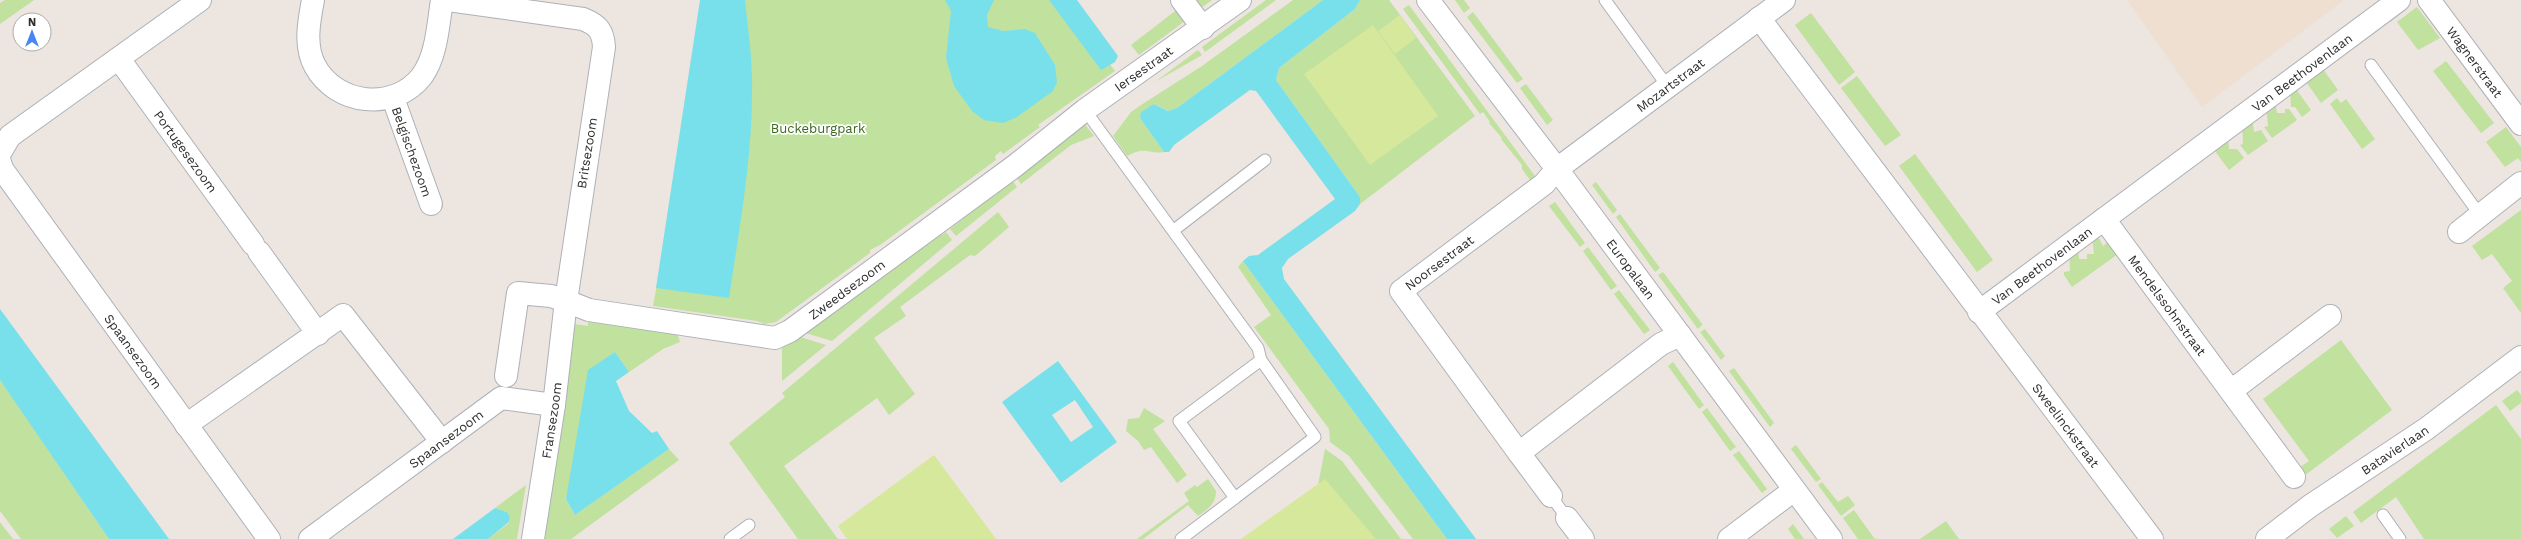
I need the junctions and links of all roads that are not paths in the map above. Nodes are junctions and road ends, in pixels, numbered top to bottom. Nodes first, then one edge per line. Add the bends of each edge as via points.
1 (200, 0) edge
2 (313, 0) edge
3 (442, 0) edge
4 (448, 0) edge
5 (1182, 0) edge
6 (1240, 0) edge
7 (1428, 0) edge
8 (1605, 0) edge
9 (1784, 0) edge
10 (2429, 0) edge
11 (2396, 1) edge
12 (1759, 18) junction
13 (1202, 28) junction
14 (118, 59) junction
15 (2371, 65) dead end
16 (1668, 87) junction
17 (393, 98) junction
18 (1085, 110) junction
19 (2521, 124) edge
20 (0, 153) edge
21 (1265, 160) dead end
22 (0, 162) edge
23 (1557, 169) junction
24 (2521, 183) edge
25 (432, 204) dead end
26 (2480, 215) junction
27 (2104, 219) junction
28 (1174, 230) junction
29 (2459, 232) dead end
30 (566, 301) junction
31 (1979, 312) junction
32 (2330, 316) dead end
33 (318, 334) junction
34 (1680, 335) junction
35 (2521, 357) edge
36 (1261, 360) junction
37 (506, 376) dead end
38 (2231, 391) junction
39 (554, 405) junction
40 (186, 424) junction
41 (442, 442) junction
42 (1519, 453) junction
43 (2294, 477) dead end
44 (1794, 490) junction
45 (1235, 498) junction
46 (2383, 515) dead end
47 (749, 525) dead end
48 (269, 539) edge
49 (310, 539) edge
50 (533, 539) edge
51 (730, 539) edge
52 (1181, 539) edge
53 (1583, 539) edge
54 (1730, 539) edge
55 (1831, 539) edge
56 (2152, 539) edge
57 (2267, 539) edge
58 (2400, 539) edge

1 - 14 street
2 - 17 street, Belgischezoom via 308,29 310,49 314,65 329,85 346,95 364,99
3 - 17 street, Belgischezoom via 432,58 410,88
4 - 30 street, Britsezoom via 583,19 593,23 603,35 604,47
5 - 13 street
6 - 13 street, Iersestraat
7 - 23 street, Europalaan
8 - 16 lane
9 - 12 street, Mozartstraat
10 - 19 street, Wagnerstraat
11 - 27 street, Van Beethovenlaan
12 - 16 street, Mozartstraat
12 - 31 street, Van Beethovenlaan
13 - 18 street, Iersestraat
14 - 20 street via 10,136
14 - 33 street, Portugesezoom
15 - 26 lane
16 - 23 street, Mozartstraat
17 - 25 street, Belgischezoom
18 - 28 lane
18 - 30 street, Zweedsezoom via 1016,165 790,331 775,338 589,310
21 - 28 lane
22 - 40 street, Spaansezoom via 2,169
23 - 34 street, Europalaan
23 - 42 street, Noorsestraat via 1551,178 1401,291
24 - 26 street
26 - 29 street
27 - 31 street, Van Beethovenlaan
27 - 38 street, Mendelssohnstraat
28 - 36 lane via 1258,348
30 - 37 street via 551,296 518,293
30 - 39 street, Fransezoom
31 - 56 street, Sweelinckstraat
32 - 38 street
33 - 40 street
33 - 41 street via 343,315
34 - 42 street via 1661,344
34 - 44 street, Europalaan
35 - 57 street, Batavierlaan via 2426,429 2310,506
36 - 45 lane via 1315,437
36 - 45 lane via 1179,421
38 - 43 street, Mendelssohnstraat
39 - 41 street, Spaansezoom via 501,398
39 - 50 street, Fransezoom
40 - 48 street, Spaansezoom
41 - 49 street, Spaansezoom
42 - 53 street, Noorsestraat
44 - 54 street
44 - 55 street, Europalaan
45 - 52 lane
46 - 58 lane
47 - 51 lane

